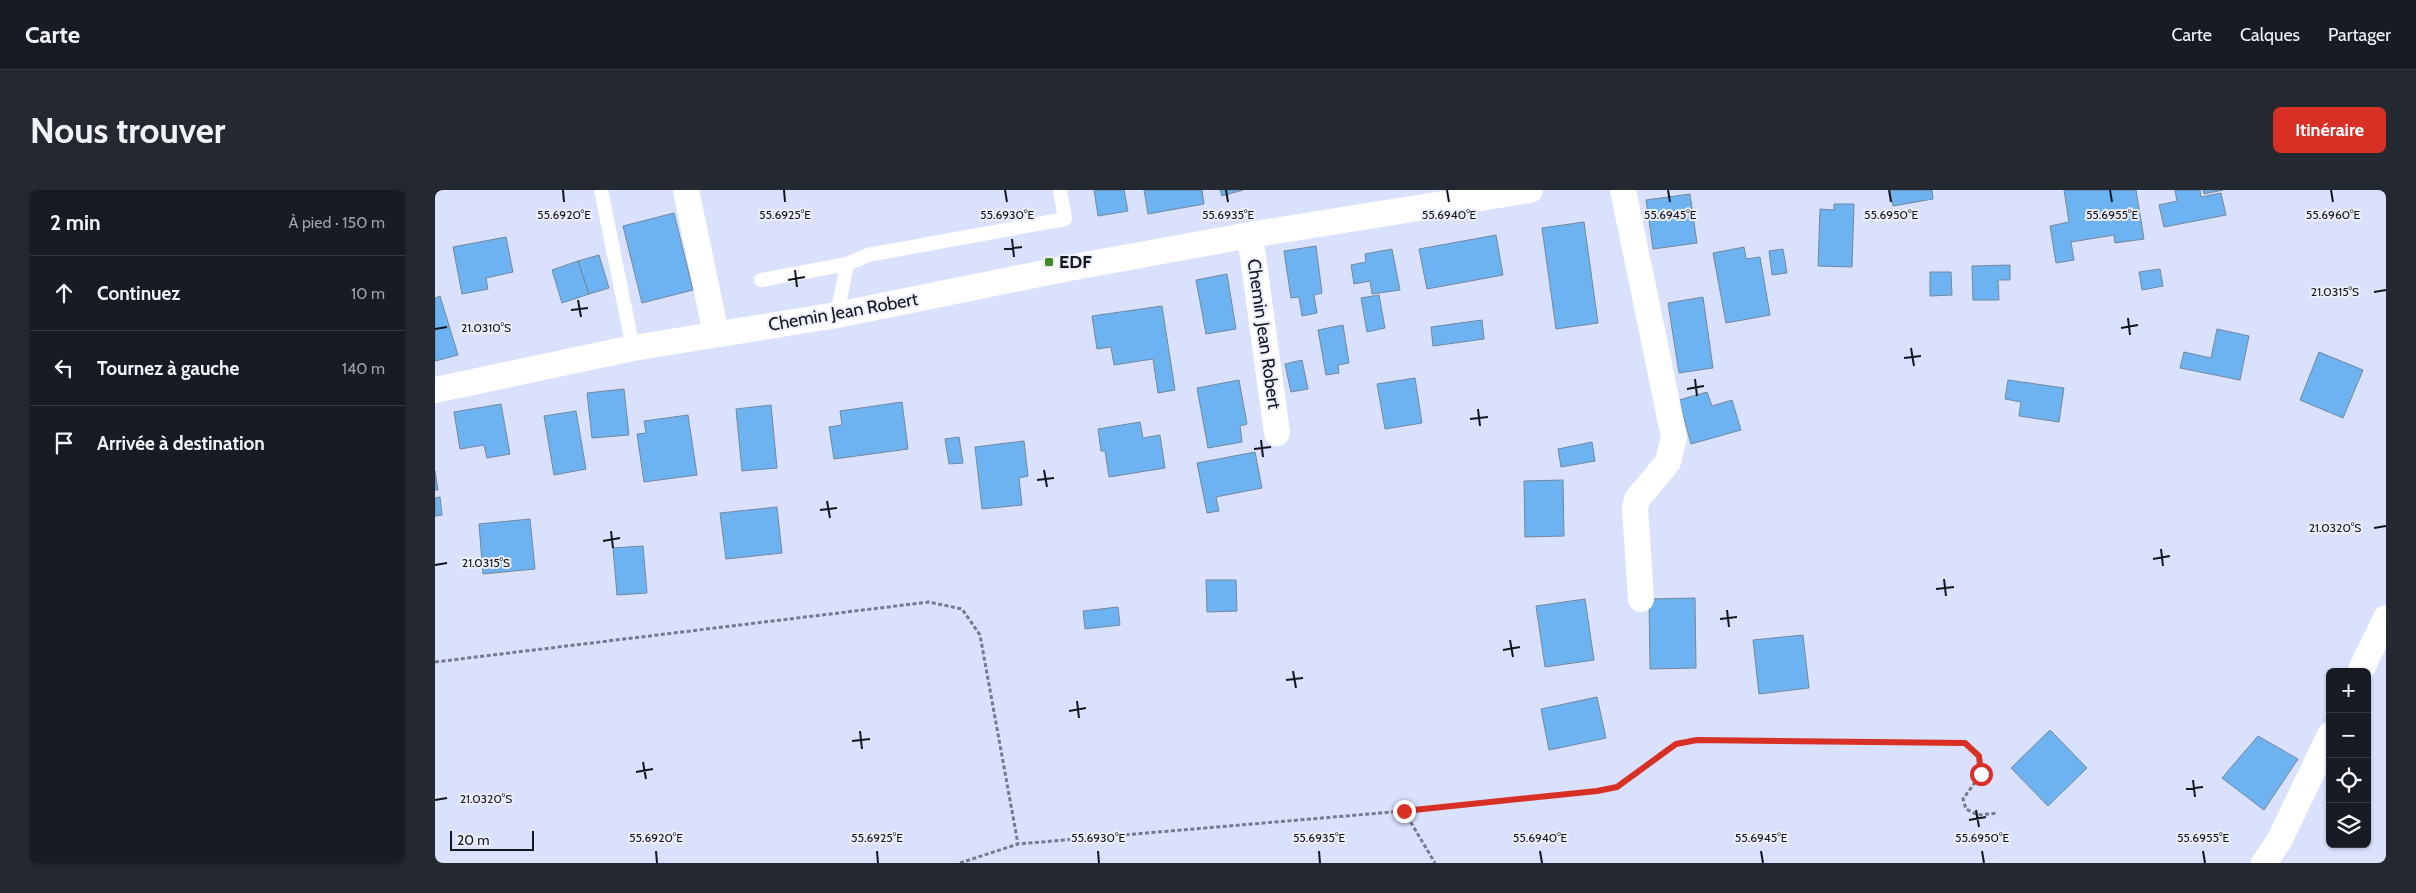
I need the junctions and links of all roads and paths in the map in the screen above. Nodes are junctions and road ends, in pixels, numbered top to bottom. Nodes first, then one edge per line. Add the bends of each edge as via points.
1 (601, 190) edge
2 (686, 190) edge
3 (1060, 190) edge
4 (1530, 190) edge
5 (1623, 190) edge
6 (1250, 235) junction
7 (847, 264) junction
8 (761, 280) dead end
9 (837, 315) junction
10 (716, 334) junction
11 (633, 348) junction
12 (435, 390) edge
13 (1277, 432) dead end
14 (1641, 599) dead end
15 (2386, 618) edge
16 (435, 662) edge
17 (2362, 668) edge
18 (2326, 743) edge
19 (1404, 811) junction
20 (1998, 813) dead end
21 (1018, 844) junction
22 (960, 863) edge
23 (1435, 863) edge
24 (2264, 863) edge

1 - 11 lane
2 - 10 street
3 - 7 lane via 1065,219 868,255
4 - 6 street, Chemin Jean Robert
5 - 14 street via 1674,438 1668,462 1637,499 1635,508
6 - 9 street, Chemin Jean Robert
6 - 13 street, Chemin Jean Robert
7 - 8 lane
7 - 9 lane
9 - 10 street, Chemin Jean Robert
10 - 11 street, Chemin Jean Robert
11 - 12 street, Chemin Jean Robert
15 - 17 street
16 - 21 path via 929,602 962,609 980,635
18 - 24 street via 2279,841
19 - 20 path via 1617,787 1669,748 1697,740 1965,743 1979,756 1981,774 1963,798 1966,809 1978,815
19 - 21 path
19 - 23 path
21 - 22 path

